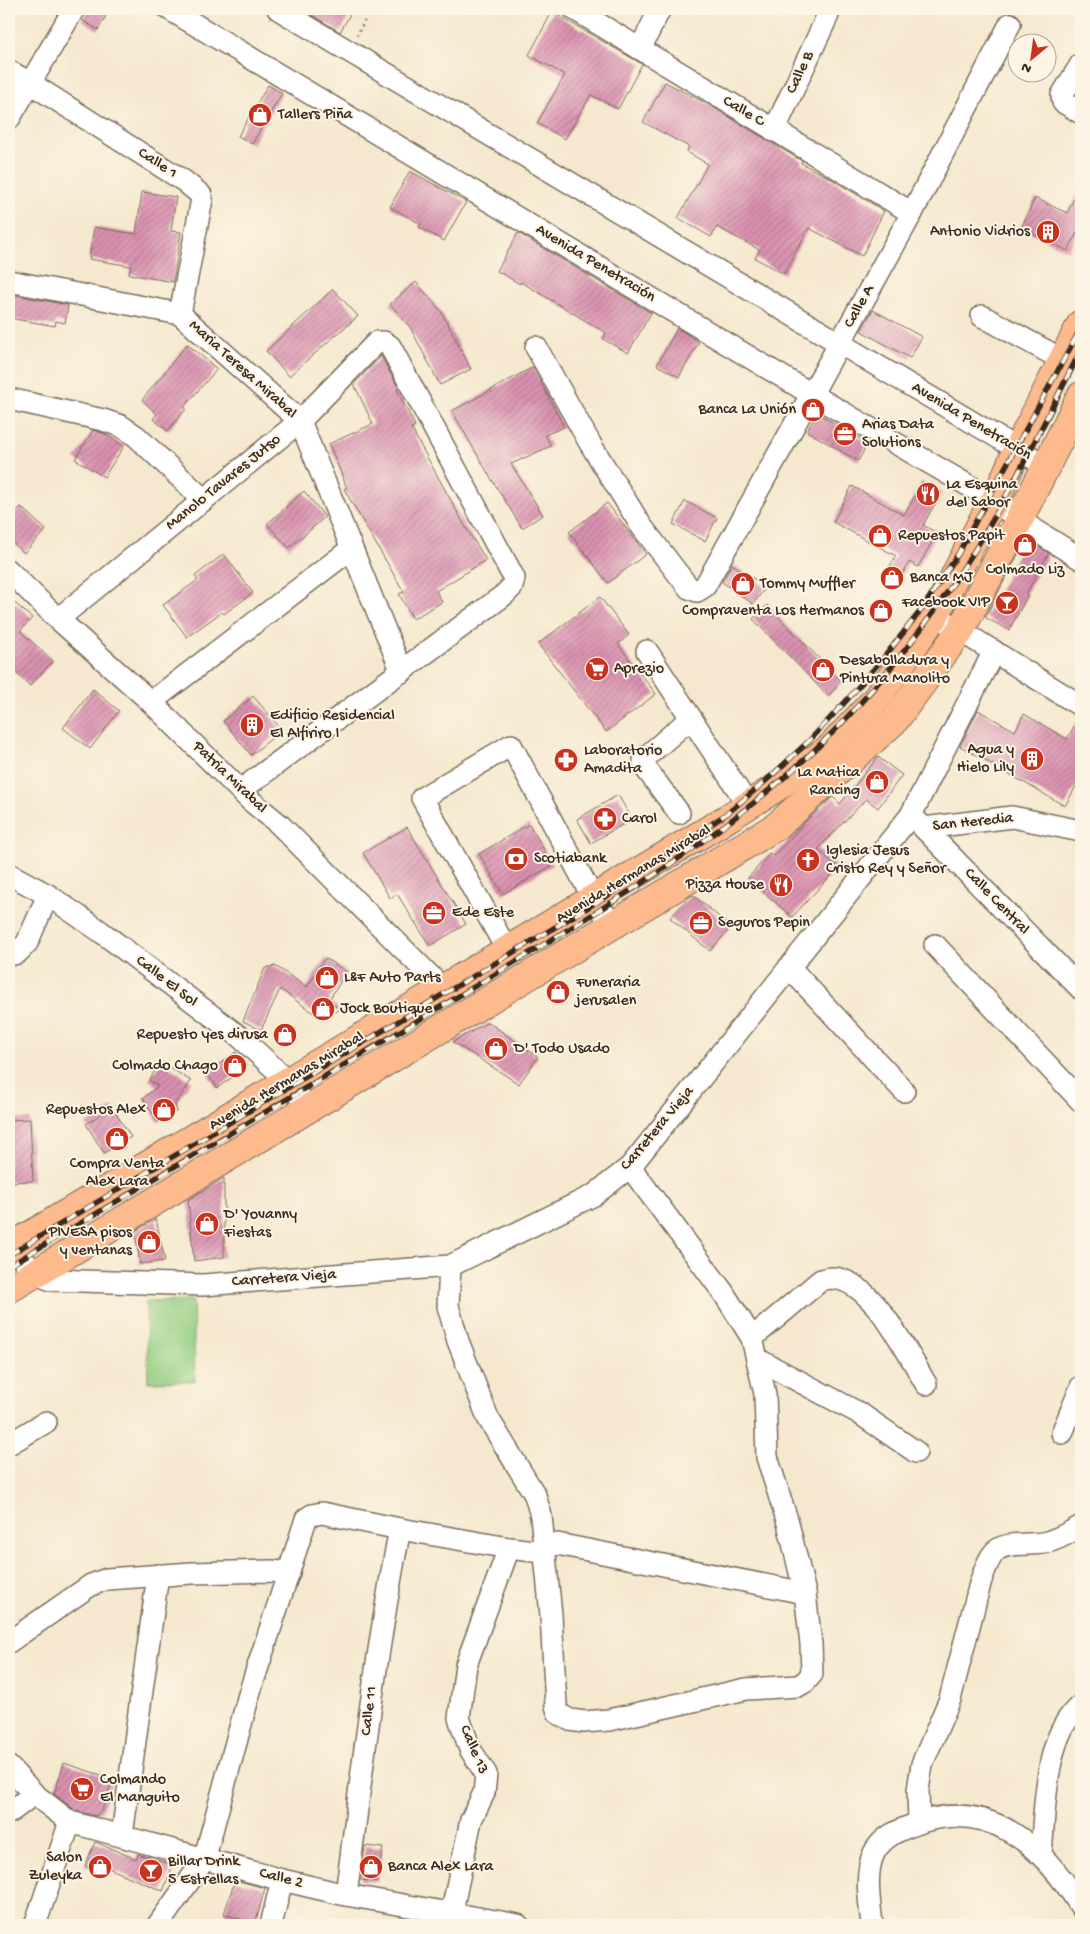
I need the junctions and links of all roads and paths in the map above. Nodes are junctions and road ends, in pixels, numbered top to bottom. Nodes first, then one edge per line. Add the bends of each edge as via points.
1 (74, 9) edge
2 (169, 9) edge
3 (278, 9) edge
4 (371, 9) edge
5 (574, 9) edge
6 (660, 9) edge
7 (828, 15) dead end
8 (1010, 24) dead end
9 (640, 49) junction
10 (349, 51) junction
11 (1081, 64) edge
12 (9, 71) edge
13 (30, 82) junction
14 (1081, 113) edge
15 (9, 119) edge
16 (774, 131) junction
17 (912, 213) junction
18 (9, 281) edge
19 (180, 314) junction
20 (982, 316) dead end
21 (1081, 324) edge
22 (840, 345) junction
23 (536, 347) dead end
24 (1063, 360) junction
25 (812, 394) junction
26 (1081, 396) edge
27 (9, 399) edge
28 (300, 421) junction
29 (1017, 450) junction
30 (1046, 466) junction
31 (204, 500) junction
32 (995, 501) junction
33 (1019, 520) junction
34 (351, 549) junction
35 (1078, 553) edge
36 (9, 571) edge
37 (935, 615) junction
38 (58, 619) junction
39 (960, 631) junction
40 (647, 651) dead end
41 (994, 651) junction
42 (402, 672) junction
43 (151, 702) junction
44 (1081, 706) edge
45 (690, 718) junction
46 (246, 796) junction
47 (748, 805) junction
48 (679, 813) dead end
49 (917, 822) junction
50 (1081, 830) edge
51 (9, 874) edge
52 (48, 895) junction
53 (594, 900) junction
54 (614, 926) junction
55 (935, 946) dead end
56 (507, 950) junction
57 (9, 955) edge
58 (789, 967) junction
59 (1081, 989) edge
60 (438, 993) junction
61 (288, 1081) junction
62 (904, 1091) dead end
63 (1081, 1101) edge
64 (308, 1108) junction
65 (630, 1167) junction
66 (10, 1245) edge
67 (450, 1266) junction
68 (34, 1273) junction
69 (9, 1289) edge
70 (752, 1338) junction
71 (757, 1359) junction
72 (926, 1384) dead end
73 (1081, 1387) edge
74 (46, 1422) dead end
75 (1062, 1433) dead end
76 (9, 1444) edge
77 (916, 1452) dead end
78 (1081, 1526) edge
79 (400, 1529) junction
80 (509, 1548) junction
81 (544, 1548) junction
82 (289, 1573) junction
83 (158, 1575) junction
84 (805, 1593) junction
85 (9, 1642) edge
86 (1081, 1705) edge
87 (9, 1767) edge
88 (34, 1794) junction
89 (9, 1813) edge
90 (70, 1822) junction
91 (919, 1822) junction
92 (122, 1835) junction
93 (1041, 1854) junction
94 (204, 1860) junction
95 (282, 1880) junction
96 (1075, 1883) edge
97 (346, 1894) junction
98 (1081, 1907) edge
99 (450, 1920) edge
100 (35, 1925) edge
101 (158, 1925) edge
102 (271, 1925) edge
103 (518, 1925) edge
104 (872, 1925) edge

1 - 13 street
2 - 25 street, Avenida Penetración
3 - 10 street, Avenida Penetración
4 - 10 path
5 - 9 street, Calle C
6 - 9 street
7 - 16 street, Calle B
8 - 17 street, Calle A
9 - 16 street, Calle C
10 - 22 street, Avenida Penetración
11 - 14 street via 1062,95 1062,102
12 - 13 street, Calle 1
13 - 15 street
13 - 19 street, Calle 1 via 184,181 201,196
16 - 17 street, Calle C
17 - 22 street, Calle A
18 - 19 street, Maria Teresa Mirabal
19 - 28 street, Maria Teresa Mirabal
20 - 24 street
21 - 24 main road, Avenida Hermanas Mirabal
22 - 25 street, Calle A
22 - 29 street, Avenida Penetración
23 - 25 street, Calle A via 642,527 688,588 697,591 705,586
24 - 29 main road, Avenida Hermanas Mirabal
25 - 32 street, Avenida Penetración
26 - 30 main road, Avenida Hermanas Mirabal
27 - 31 street via 121,426 136,436
28 - 31 street, Manolo Tavares Jutso
28 - 34 street, Maria Teresa Mirabal
28 - 42 street, Manolo Tavares Jutso via 377,342 390,346 514,578 512,587 504,595
29 - 30 street, Avenida Penetración
29 - 32 main road, Avenida Hermanas Mirabal
30 - 33 main road, Avenida Hermanas Mirabal
31 - 38 street, Manolo Tavares Jutso
32 - 33 street, Avenida Penetración
32 - 37 main road, Avenida Hermanas Mirabal
33 - 35 street, Avenida Penetración
33 - 39 main road, Avenida Hermanas Mirabal
34 - 42 street, Maria Teresa Mirabal
34 - 43 street
36 - 38 street, Patria Mirabal
37 - 39 street
37 - 47 main road, Avenida Hermanas Mirabal via 876,699 829,748
38 - 43 street, Patria Mirabal
39 - 41 street
39 - 54 main road, Avenida Hermanas Mirabal via 895,720 777,826
40 - 45 street
41 - 44 street
41 - 49 street, Carretera Vieja
42 - 46 street
43 - 46 street, Patria Mirabal
45 - 47 street
45 - 48 street via 644,761 644,766
46 - 60 street, Patria Mirabal via 279,824
47 - 53 main road, Avenida Hermanas Mirabal
49 - 50 street, San Heredia via 1012,816
49 - 58 street, Carretera Vieja
49 - 59 street, Calle Central
51 - 52 street, Calle El Sol
52 - 57 street via 27,943
52 - 61 street, Calle El Sol via 240,1038
53 - 54 street
53 - 56 main road, Avenida Hermanas Mirabal
53 - 56 street via 511,745 422,798
54 - 64 main road, Avenida Hermanas Mirabal
55 - 63 street
56 - 60 main road, Avenida Hermanas Mirabal
58 - 62 street
58 - 65 street, Carretera Vieja
60 - 61 main road, Avenida Hermanas Mirabal
61 - 64 street, Calle El Sol
61 - 66 main road, Avenida Hermanas Mirabal
64 - 68 main road, Avenida Hermanas Mirabal
65 - 67 street, Carretera Vieja via 594,1195
65 - 70 street via 723,1292
66 - 68 street
67 - 68 street, Carretera Vieja via 203,1285 52,1280
67 - 81 street via 448,1306 458,1341 488,1418 535,1495
68 - 69 main road, Avenida Hermanas Mirabal
70 - 71 street
70 - 72 street via 821,1280 831,1276 840,1278 864,1294 884,1315
71 - 77 street via 859,1413
71 - 84 street via 765,1394 767,1457 788,1522
73 - 75 street
74 - 76 street
78 - 91 street via 1045,1543 1006,1545 996,1550 988,1562 950,1699 922,1764 918,1790
79 - 80 street
79 - 82 street via 322,1513 312,1515 306,1519
79 - 97 street, Calle 11 via 375,1672
80 - 81 street via 534,1551
80 - 99 street, Calle 13 via 466,1665 459,1718 470,1749 486,1774 484,1794 471,1820
81 - 84 street via 557,1544
81 - 84 street via 556,1706 559,1714 570,1720 609,1720 746,1689 798,1686 812,1674
82 - 83 street
82 - 94 street via 250,1691
83 - 85 street via 98,1582
83 - 92 street
86 - 93 street via 1061,1732 1050,1761
87 - 88 street, Calle 2
88 - 89 street
88 - 90 street, Calle 2
90 - 92 street, Calle 2
90 - 100 street
91 - 93 street via 952,1815 976,1817 1018,1836
91 - 104 street via 893,1833 874,1853 869,1880
92 - 94 street, Calle 2
93 - 96 street
94 - 95 street, Calle 2
94 - 101 street
95 - 97 street, Calle 2
95 - 102 street
96 - 98 street
97 - 99 street, Calle 2
99 - 103 street, Calle 2

